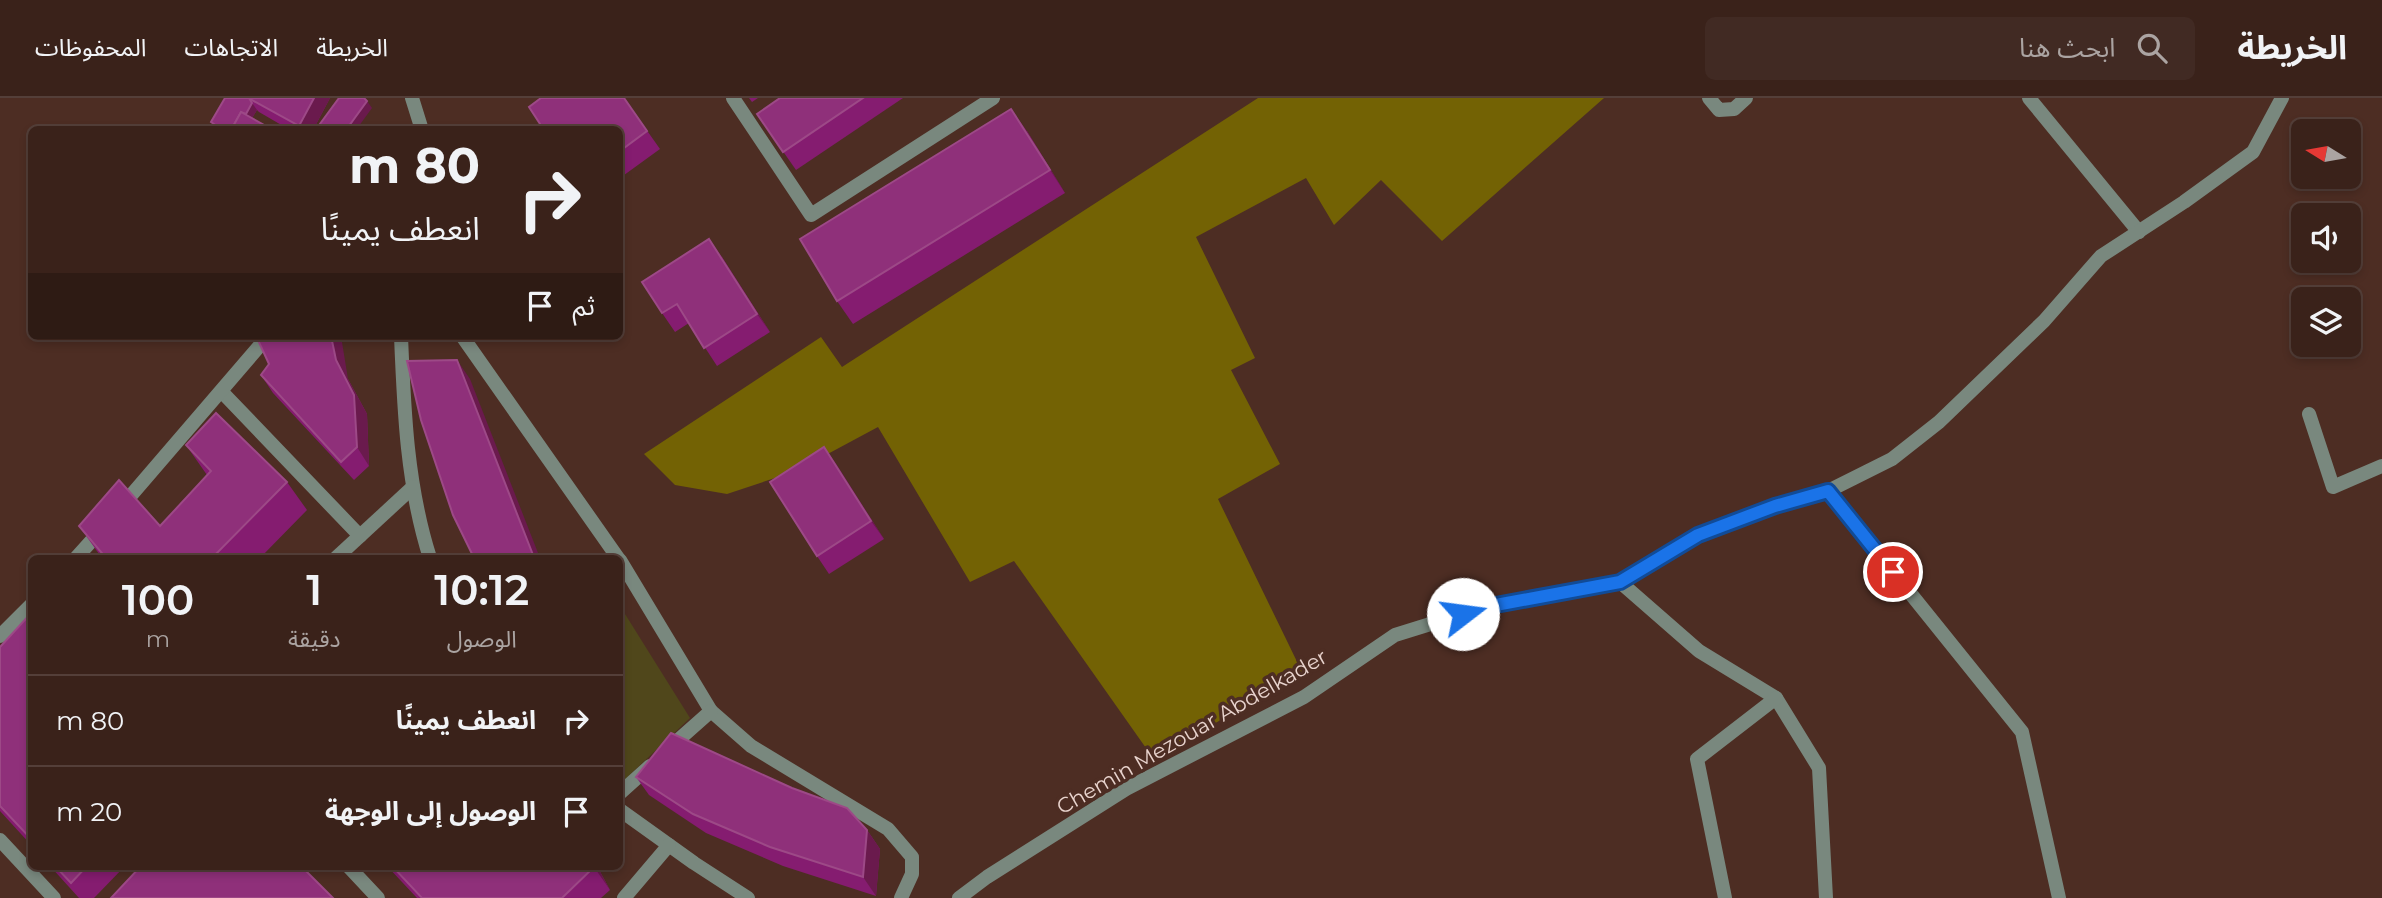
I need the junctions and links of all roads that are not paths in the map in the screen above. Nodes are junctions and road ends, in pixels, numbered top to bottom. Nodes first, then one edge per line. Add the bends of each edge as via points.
1 (412, 98) edge
2 (733, 98) edge
3 (993, 98) edge
4 (1709, 98) edge
5 (1746, 98) edge
6 (2029, 98) edge
7 (2282, 98) edge
8 (421, 126) edge
9 (2139, 232) junction
10 (265, 340) edge
11 (401, 340) edge
12 (465, 340) edge
13 (222, 392) junction
14 (2309, 414) dead end
15 (2382, 466) edge
16 (413, 486) junction
17 (1828, 491) junction
18 (360, 536) junction
19 (79, 555) edge
20 (339, 555) edge
21 (429, 555) edge
22 (613, 555) edge
23 (623, 569) edge
24 (1620, 582) junction
25 (28, 608) edge
26 (0, 636) edge
27 (1776, 698) junction
28 (711, 711) junction
29 (623, 790) edge
30 (623, 812) edge
31 (0, 840) edge
32 (669, 845) junction
33 (352, 870) edge
34 (54, 898) edge
35 (378, 898) edge
36 (624, 898) edge
37 (748, 898) edge
38 (901, 898) edge
39 (959, 898) edge
40 (1725, 898) edge
41 (1826, 898) edge
42 (2059, 898) edge

1 - 8 street
2 - 3 street via 811,215
4 - 5 street via 1719,110 1734,109
6 - 9 street
7 - 9 street, Chemin Mezouar Abdelkader via 2253,152
9 - 17 street, Chemin Mezouar Abdelkader via 2101,256 2044,321 1939,422 1892,459
10 - 13 street
11 - 16 street via 404,421
12 - 22 street
13 - 18 street
13 - 19 street
14 - 15 street via 2333,487
16 - 18 street
16 - 21 street
17 - 24 street, Chemin Mezouar Abdelkader via 1698,535
17 - 42 street via 2022,732
18 - 20 street
23 - 28 street
24 - 27 street via 1699,651
24 - 39 street, Chemin Mezouar Abdelkader via 1485,607 1395,635 1304,697 1126,789
25 - 26 street
27 - 40 street via 1697,759
27 - 41 street via 1819,768
28 - 29 street
28 - 38 street via 751,746 888,829 912,857 912,874
30 - 32 street
31 - 34 street
32 - 36 street
32 - 37 street
33 - 35 street

